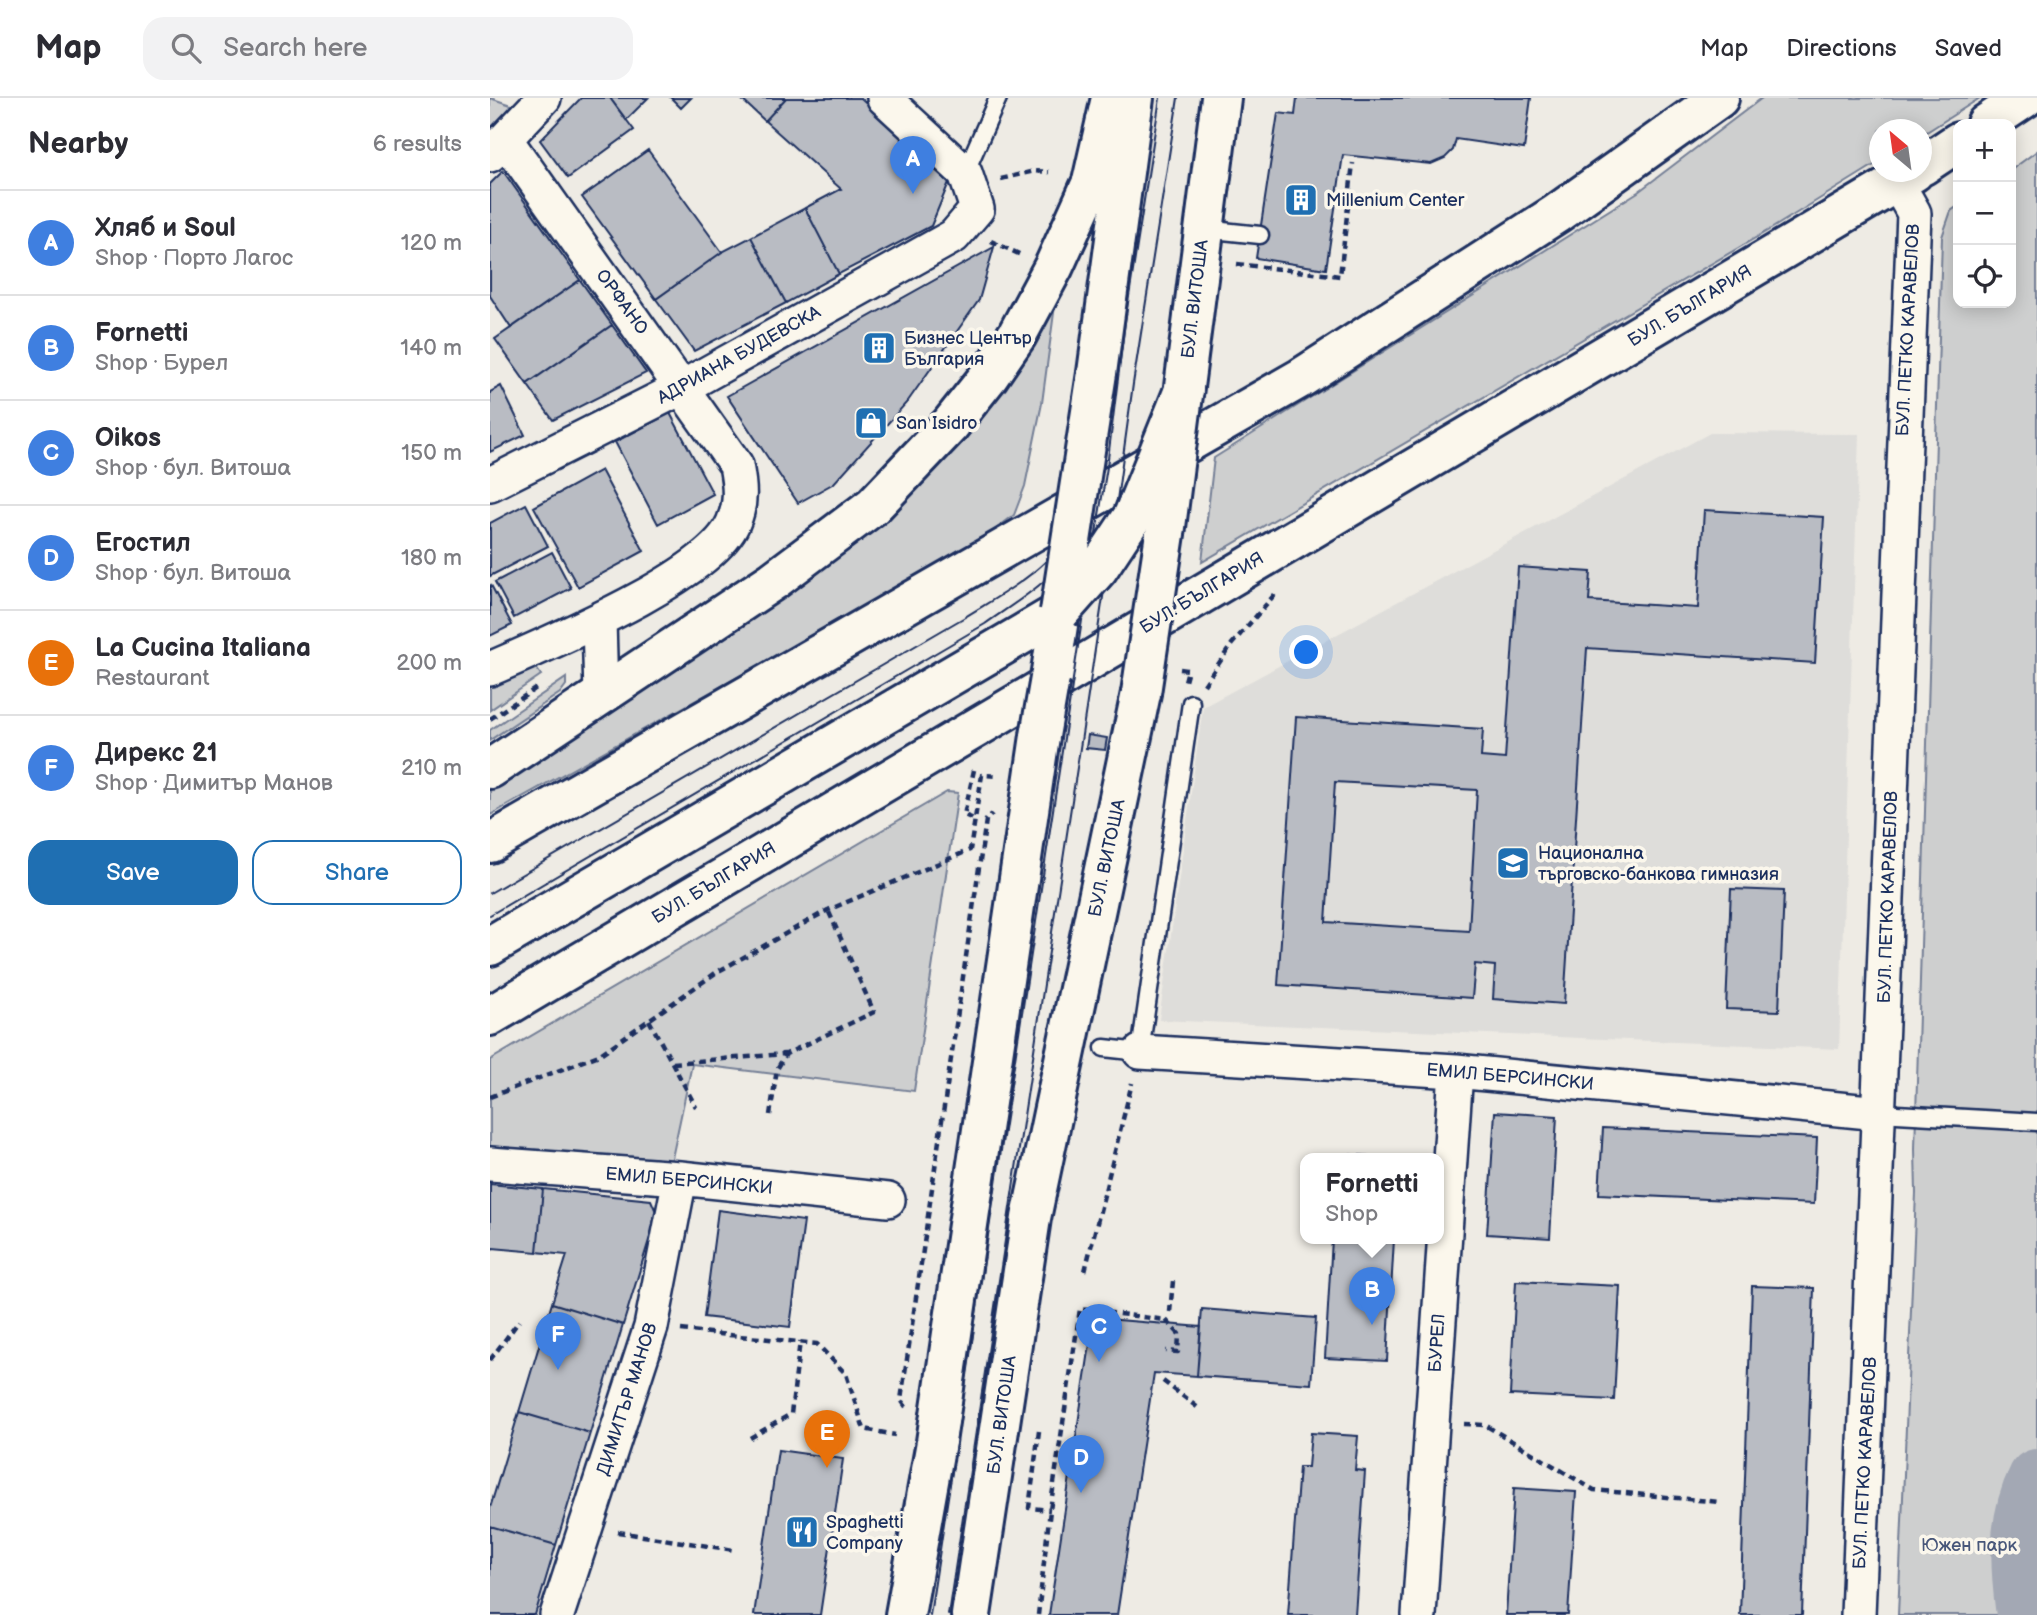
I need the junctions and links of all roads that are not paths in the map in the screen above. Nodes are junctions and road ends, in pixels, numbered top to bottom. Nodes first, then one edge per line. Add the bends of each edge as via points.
1 (544, 98) edge
2 (884, 98) edge
3 (998, 98) edge
4 (1111, 98) edge
5 (1134, 98) edge
6 (1221, 98) edge
7 (1719, 98) edge
8 (2025, 98) edge
9 (1994, 119) edge
10 (1953, 145) edge
11 (498, 147) edge
12 (1932, 159) edge
13 (1896, 182) edge
14 (1912, 182) edge
15 (978, 188) junction
16 (1205, 229) junction
17 (1260, 235) dead end
18 (683, 387) junction
19 (1184, 390) junction
20 (490, 484) edge
21 (1060, 612) junction
22 (600, 620) junction
23 (490, 669) edge
24 (601, 696) junction
25 (1191, 703) road end
26 (490, 769) edge
27 (490, 843) edge
28 (490, 946) edge
29 (490, 1016) edge
30 (1104, 1048) dead end
31 (1140, 1052) junction
32 (1456, 1071) junction
33 (1880, 1113) junction
34 (2037, 1122) edge
35 (490, 1164) edge
36 (680, 1178) junction
37 (888, 1200) dead end
38 (557, 1615) edge
39 (905, 1615) edge
40 (971, 1615) edge
41 (1419, 1615) edge
42 (1858, 1615) edge

1 - 11 street
2 - 15 street
3 - 15 lane
4 - 24 main road via 1091,182 1054,266 1010,345 950,425 873,506 773,581
5 - 21 main road, bridge
6 - 16 main road, БУЛ. ВИТОША
7 - 27 main road via 1556,214 1301,378
8 - 9 main road
10 - 12 main road, БУЛ. БЪЛГАРИЯ
11 - 18 street, ОРФАНО
13 - 29 main road, БУЛ. БЪЛГАРИЯ
14 - 33 street, БУЛ. ПЕТКО КАРАВЕЛОВ
15 - 18 street, АДРИАНА БУДЕВСКА via 954,236
16 - 17 lane
16 - 19 main road, БУЛ. ВИТОША, bridge
18 - 20 street, АДРИАНА БУДЕВСКА
18 - 22 street, ОРФАНО via 736,465 741,495 732,525 712,550 681,574
19 - 21 main road, bridge via 1133,516 1098,569
19 - 40 main road, БУЛ. ВИТОША, bridge via 1142,692 1031,1218
21 - 28 main road
21 - 39 main road, bridge via 936,1442
22 - 23 street
22 - 24 street
24 - 26 main road
25 - 31 lane
30 - 31 lane
31 - 32 street, ЕМИЛ БЕРСИНСКИ
32 - 33 street, ЕМИЛ БЕРСИНСКИ
32 - 41 street, БУРЕЛ
33 - 34 lane
33 - 42 street, БУЛ. ПЕТКО КАРАВЕЛОВ
35 - 36 street, ЕМИЛ БЕРСИНСКИ
36 - 37 street, ЕМИЛ БЕРСИНСКИ
36 - 38 street, ДИМИТЪР МАНОВ via 651,1327

